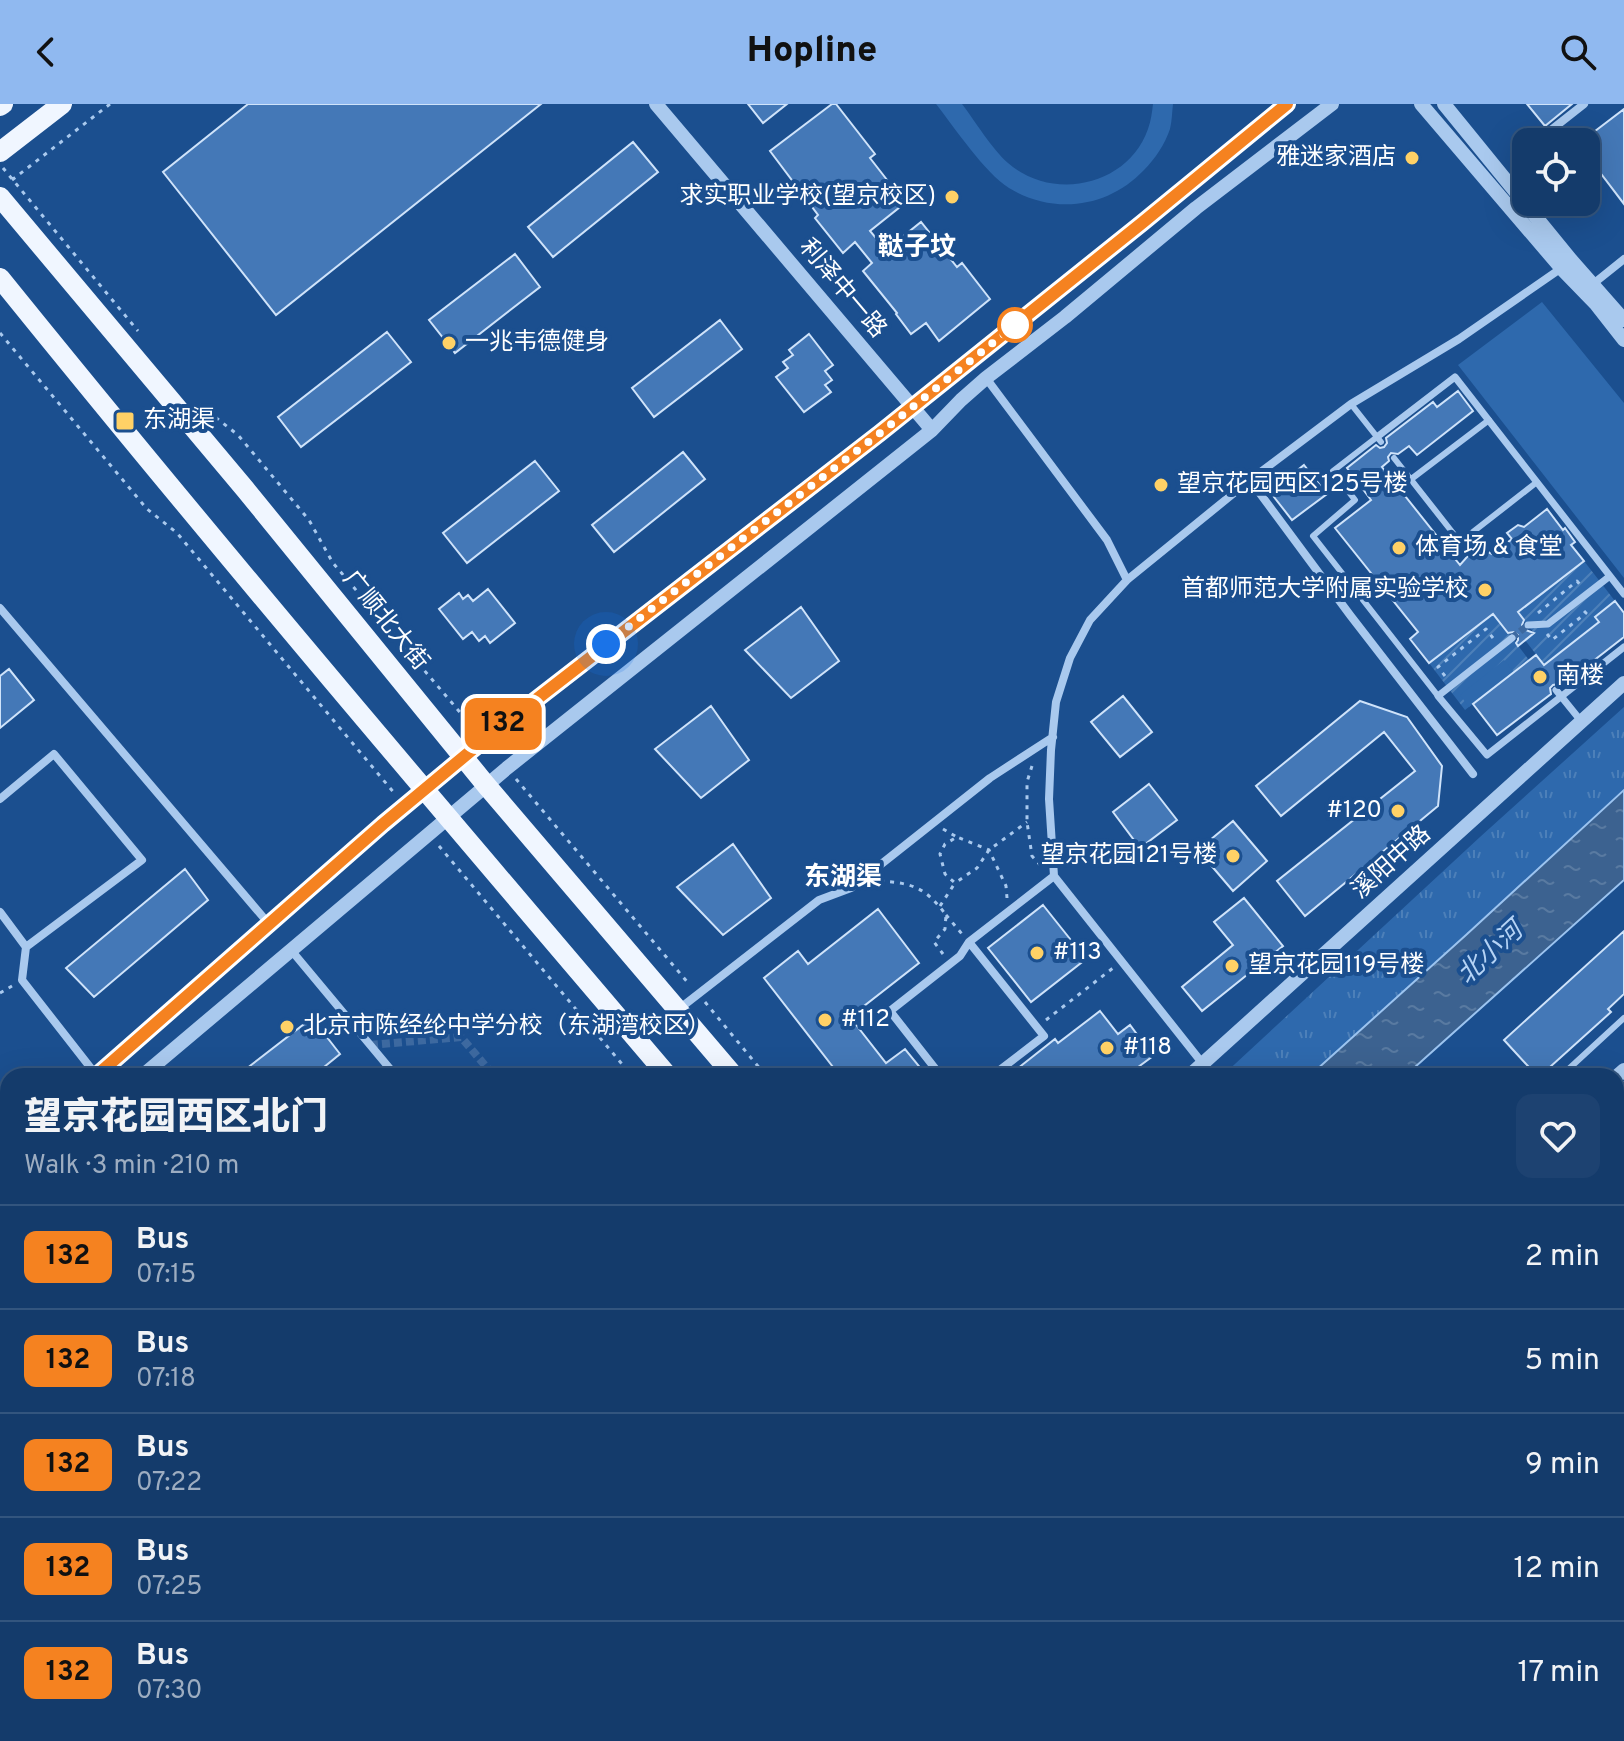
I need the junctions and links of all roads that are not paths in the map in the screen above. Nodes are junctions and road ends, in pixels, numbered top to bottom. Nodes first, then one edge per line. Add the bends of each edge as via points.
1 (62, 104) edge
2 (656, 104) edge
3 (1287, 104) edge
4 (1332, 104) edge
5 (1421, 104) edge
6 (1444, 104) edge
7 (1584, 104) edge
8 (1554, 128) edge
9 (0, 152) edge
10 (0, 197) edge
11 (1624, 259) edge
12 (1567, 264) junction
13 (0, 278) edge
14 (1593, 284) junction
15 (1624, 320) edge
16 (1624, 340) edge
17 (986, 378) junction
18 (1351, 404) junction
19 (912, 407) junction
20 (1489, 420) junction
21 (932, 430) junction
22 (1379, 439) junction
23 (1394, 458) dead end
24 (1250, 480) junction
25 (1410, 480) junction
26 (1537, 482) junction
27 (1610, 576) junction
28 (1127, 580) junction
29 (1624, 594) edge
30 (0, 608) edge
31 (1528, 625) tunnel mouth
32 (1512, 638) tunnel mouth
33 (1624, 647) edge
34 (1624, 683) edge
35 (1559, 693) junction
36 (1438, 696) junction
37 (1581, 721) junction
38 (1053, 737) junction
39 (463, 757) junction
40 (1473, 774) dead end
41 (486, 785) junction
42 (424, 789) junction
43 (0, 799) edge
44 (448, 817) junction
45 (1053, 876) junction
46 (0, 912) edge
47 (269, 924) junction
48 (969, 942) junction
49 (26, 947) junction
50 (291, 950) junction
51 (678, 1009) junction
52 (1624, 1018) edge
53 (1203, 1064) junction
54 (90, 1068) edge
55 (105, 1068) edge
56 (151, 1068) edge
57 (389, 1068) edge
58 (661, 1068) edge
59 (727, 1068) edge
60 (935, 1068) edge
61 (1002, 1068) edge
62 (1198, 1068) edge
63 (1572, 1068) edge

1 - 9 main road
2 - 19 street, 利泽中一路
3 - 19 street
4 - 17 street
5 - 12 street
6 - 12 street
7 - 8 street
10 - 39 main road, 广顺北大街
11 - 14 street
12 - 14 street
12 - 16 street
12 - 18 street via 1459,339
13 - 42 main road
14 - 15 street
17 - 21 street
17 - 28 street via 1107,540
18 - 22 lane
18 - 24 street
19 - 21 street, 利泽中一路
19 - 39 street
20 - 22 street via 1455,377
20 - 25 lane
20 - 26 street
21 - 41 street
22 - 36 lane via 1333,471 1355,500 1313,536
23 - 25 lane
24 - 28 street
24 - 40 street
25 - 26 lane via 1460,542
26 - 27 street
27 - 29 street
27 - 31 street via 1548,624
28 - 38 street via 1090,620 1070,658 1056,702
30 - 47 street
32 - 36 street
33 - 35 street
34 - 37 street, 溪阳中路
35 - 36 street via 1487,755
35 - 37 street
37 - 53 street, 溪阳中路
38 - 45 street
38 - 51 street via 990,778 851,888 819,900
39 - 41 main road, 广顺北大街
39 - 42 street
41 - 44 street
41 - 51 main road, 广顺北大街
42 - 44 main road
42 - 47 street
43 - 49 street via 54,754 142,860
44 - 50 street
44 - 58 main road
45 - 48 street
45 - 53 street
46 - 49 street
47 - 55 street
48 - 60 street via 960,956 890,1011
48 - 61 street via 1044,1036
49 - 54 street via 22,980
50 - 56 street
50 - 57 street
51 - 59 main road, 广顺北大街
52 - 63 lane
53 - 62 street, 溪阳中路

